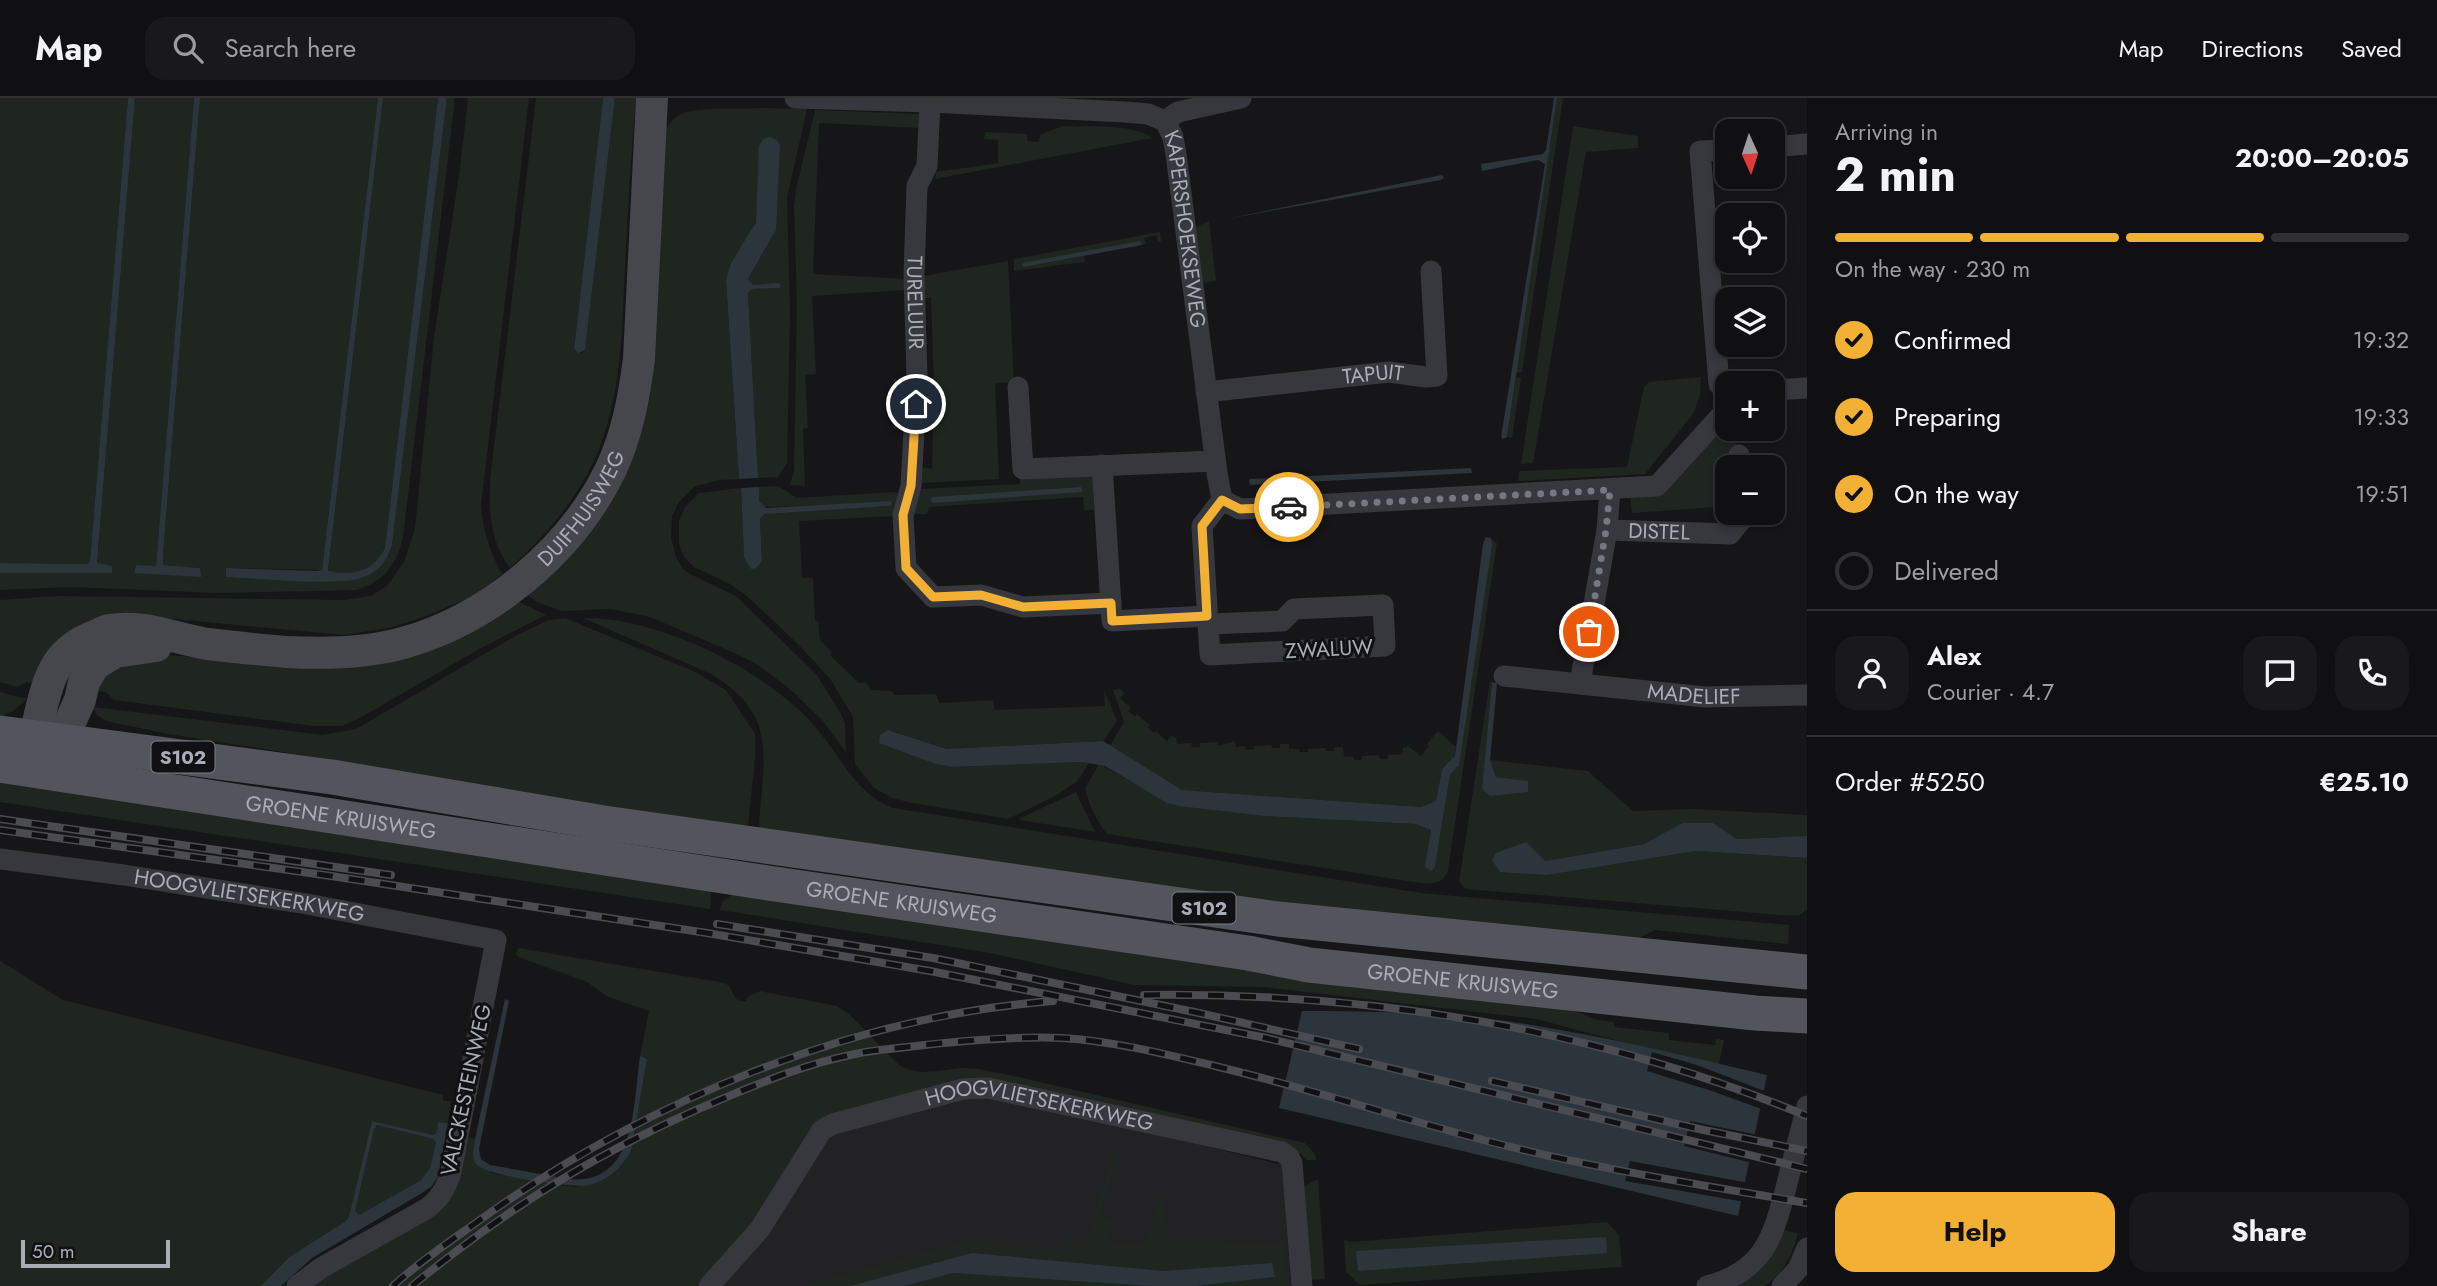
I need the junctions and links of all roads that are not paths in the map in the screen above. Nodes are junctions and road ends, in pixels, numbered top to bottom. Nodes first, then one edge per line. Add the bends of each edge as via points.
1 (653, 98) edge
2 (795, 98) edge
3 (1241, 98) edge
4 (921, 101) edge
5 (1166, 121) junction
6 (1807, 144) edge
7 (1785, 146) edge
8 (1715, 151) edge
9 (1431, 271) dead end
10 (1718, 371) edge
11 (1018, 387) dead end
12 (1807, 387) edge
13 (1785, 389) edge
14 (1206, 392) junction
15 (1715, 422) edge
16 (1215, 461) junction
17 (1101, 466) junction
18 (1610, 490) junction
19 (1222, 500) junction
20 (1737, 525) edge
21 (1606, 530) junction
22 (1111, 603) junction
23 (1208, 620) junction
24 (206, 643) junction
25 (1504, 676) dead end
26 (1580, 683) junction
27 (1807, 695) edge
28 (80, 700) junction
29 (0, 733) edge
30 (170, 755) junction
31 (34, 756) edge
32 (0, 859) edge
33 (496, 940) joint
34 (1807, 972) edge
35 (1807, 1016) edge
36 (1807, 1105) edge
37 (1807, 1248) edge
38 (298, 1286) edge
39 (709, 1286) edge
40 (1302, 1286) edge
41 (1707, 1286) edge
42 (1782, 1286) edge

1 - 24 main road, DUIFHUISWEG via 635,391 611,469 583,515 514,585 475,612 416,639 330,652
2 - 4 street, KAPERSHOEKSEWEG
3 - 5 street via 1178,112
4 - 5 street, KAPERSHOEKSEWEG via 1148,114
4 - 22 street, TURELUUR via 927,166 917,186 917,377 911,486 903,515 906,568 933,597 981,595 1023,607
5 - 14 street, KAPERSHOEKSEWEG via 1176,154
6 - 7 street
8 - 10 street via 1700,152
9 - 14 street, TAPUIT via 1437,376 1389,372
11 - 17 street via 1023,468
12 - 13 street
14 - 16 street, KAPERSHOEKSEWEG
15 - 18 street via 1657,486
16 - 17 street
16 - 19 street, KAPERSHOEKSEWEG
17 - 22 street
18 - 19 street via 1240,509
18 - 21 street
19 - 23 street, ZWALUW via 1202,526
20 - 21 street, DISTEL via 1730,534
21 - 26 street
22 - 23 street, ZWALUW via 1112,621
23 - 23 street, ZWALUW via 1282,621 1294,609 1383,606 1385,646 1210,656
24 - 28 main road, DUIFHUISWEG via 115,652 94,665
24 - 31 main road, DUIFHUISWEG via 144,628 108,630 72,646 52,674
25 - 26 street, MADELIEF
26 - 27 street, MADELIEF via 1705,697
28 - 30 main road via 86,719 100,730
28 - 31 main road, DUIFHUISWEG
29 - 31 main road, GROENE KRUISWEG / S102
30 - 31 main road, GROENE KRUISWEG / S102
30 - 34 main road, GROENE KRUISWEG / S102 via 604,823 1278,919
31 - 35 main road, GROENE KRUISWEG / S102 via 768,883 1309,965
32 - 33 street, HOOGVLIETSEKERKWEG via 307,904
33 - 38 street, VALCKESTEINWEG via 445,1189 426,1209 321,1268
36 - 41 street via 1771,1239 1741,1272
37 - 42 street via 1798,1269
39 - 40 street, HOOGVLIETSEKERKWEG via 760,1229 822,1130 963,1088 988,1088 1282,1152 1292,1163

